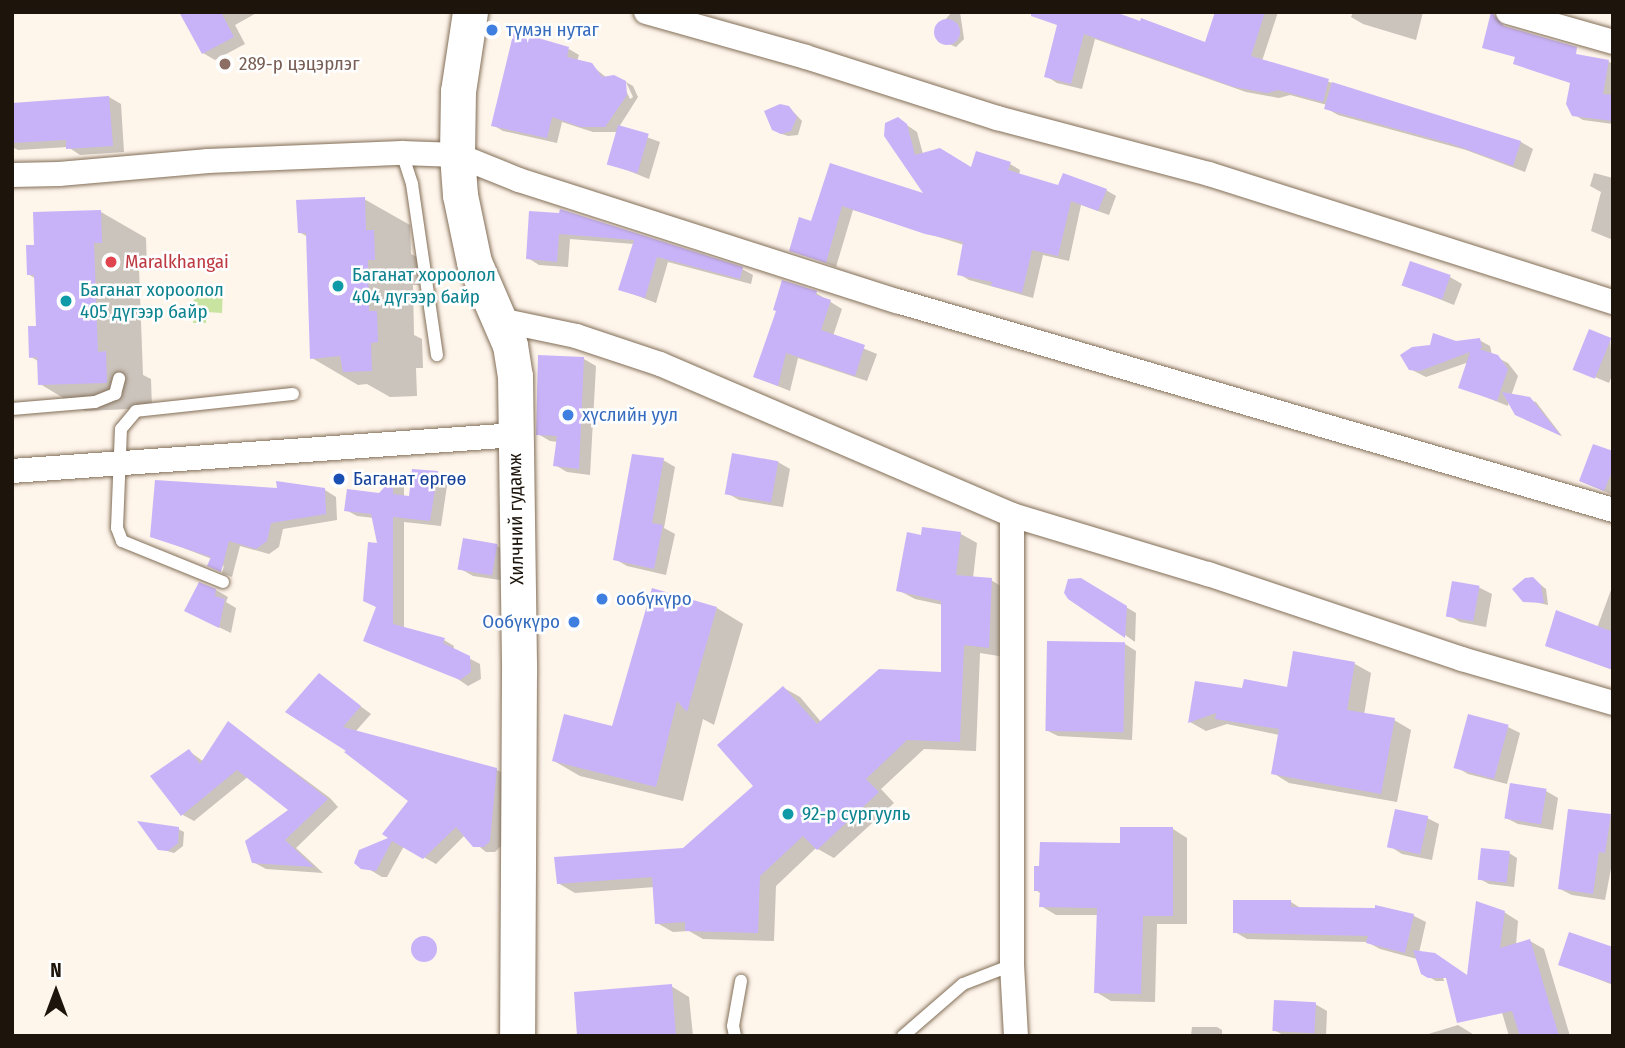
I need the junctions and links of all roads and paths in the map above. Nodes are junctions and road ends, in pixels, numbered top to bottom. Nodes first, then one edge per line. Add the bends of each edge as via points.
1 (470, 12) edge
2 (646, 12) edge
3 (1508, 12) edge
4 (1613, 42) edge
5 (402, 153) junction
6 (457, 155) junction
7 (12, 175) edge
8 (1613, 302) edge
9 (500, 320) junction
10 (437, 355) dead end
11 (120, 379) dead end
12 (293, 394) dead end
13 (12, 410) edge
14 (514, 435) junction
15 (120, 464) junction
16 (12, 471) edge
17 (1613, 510) edge
18 (1012, 515) junction
19 (223, 582) dead end
20 (1613, 703) edge
21 (1012, 965) junction
22 (741, 981) dead end
23 (517, 1036) edge
24 (735, 1036) edge
25 (903, 1036) edge
26 (1016, 1036) edge

1 - 6 main road, Хилчний гудамж via 458,91
2 - 8 street via 997,118 1209,174
3 - 4 street
5 - 6 street
5 - 7 street
5 - 10 lane via 412,184
6 - 9 main road, Хилчний гудамж via 474,262
6 - 17 street via 519,180 897,301
9 - 14 main road, Хилчний гудамж via 513,359
9 - 18 street via 576,336 660,364
11 - 13 lane via 115,394 95,402
12 - 15 lane via 136,411 121,429
14 - 15 street
14 - 23 main road, Хилчний гудамж via 519,715
15 - 16 street
15 - 19 lane via 117,528 122,541
18 - 20 street
18 - 21 street
21 - 25 lane via 963,984
21 - 26 street
22 - 24 lane

